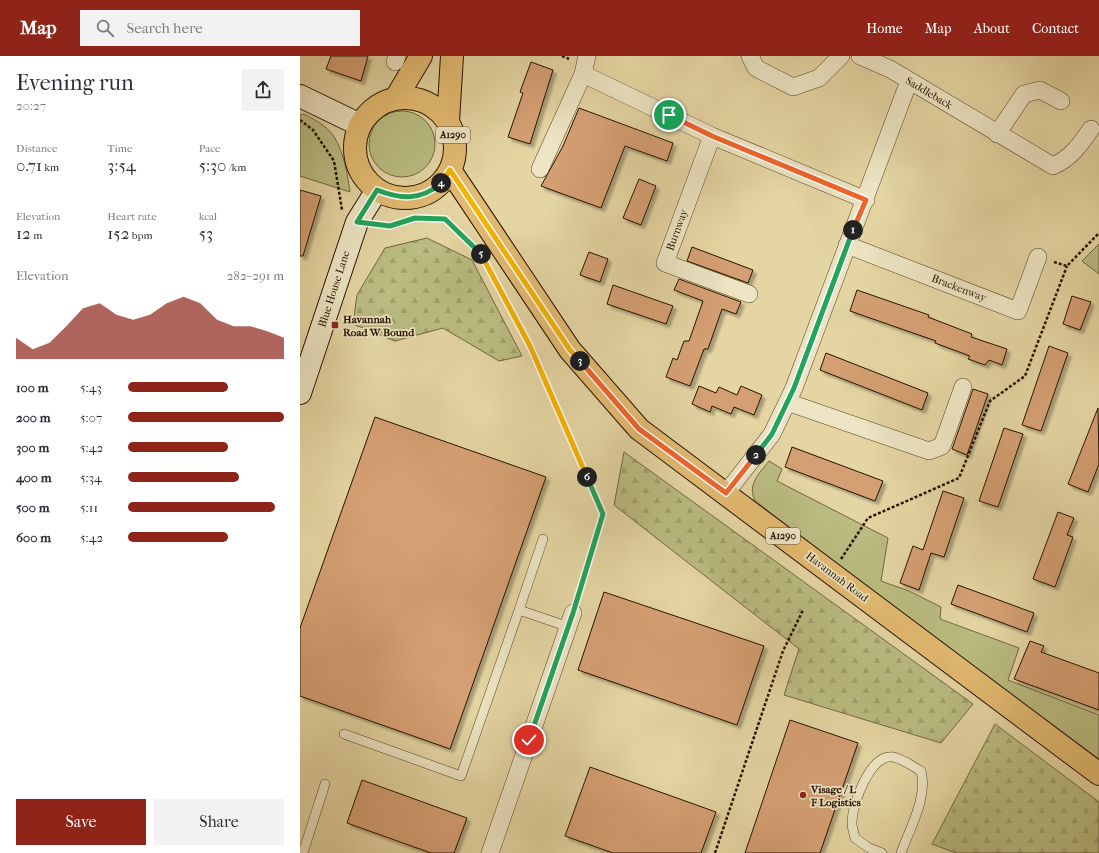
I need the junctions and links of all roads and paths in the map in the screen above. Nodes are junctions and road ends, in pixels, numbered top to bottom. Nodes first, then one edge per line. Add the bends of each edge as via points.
1 (421, 56) edge
2 (452, 56) edge
3 (587, 56) edge
4 (750, 56) edge
5 (841, 56) edge
6 (860, 56) edge
7 (583, 74) junction
8 (909, 81) junction
9 (300, 96) edge
10 (396, 98) junction
11 (1061, 101) dead end
12 (300, 120) edge
13 (448, 121) junction
14 (360, 125) junction
15 (1090, 129) dead end
16 (997, 134) junction
17 (712, 136) junction
18 (540, 169) dead end
19 (450, 170) junction
20 (377, 190) junction
21 (866, 200) junction
22 (357, 222) junction
23 (1099, 233) edge
24 (847, 245) junction
25 (1038, 257) joint
26 (749, 294) dead end
27 (963, 387) dead end
28 (300, 393) edge
29 (787, 402) junction
30 (726, 493) junction
31 (543, 539) dead end
32 (519, 610) junction
33 (803, 610) dead end
34 (571, 620) junction
35 (344, 734) dead end
36 (1099, 774) edge
37 (325, 784) dead end
38 (303, 853) edge
39 (490, 853) edge
40 (715, 853) edge
41 (882, 853) edge
42 (901, 853) edge

1 - 10 main road
2 - 13 main road, A1290
3 - 7 street
4 - 5 street via 756,68 793,87 819,78
6 - 8 street, Saddleback via 890,69
7 - 17 street
7 - 18 street
8 - 16 street, Saddleback
8 - 21 street
9 - 14 street
10 - 13 main road, A1290 via 414,98 430,104
10 - 14 main road, A1290 via 385,101 370,111
11 - 16 street via 1040,90 1024,94
12 - 22 path via 313,130 334,161 341,210
13 - 19 main road, A1290 via 454,137 455,155
14 - 20 main road, A1290 via 354,153 359,170
15 - 16 street, Saddleback via 1080,146 1066,160 1053,166
17 - 21 street
17 - 26 street, Burnway via 665,263
19 - 20 main road, A1290 via 440,184 425,194 408,198 392,196
19 - 30 main road, Havannah Road / A1290 via 570,350 639,429
20 - 22 street, Blue House Lane
21 - 24 street
22 - 28 street, Blue House Lane
22 - 34 path via 390,226 415,218 445,219 481,253 530,346 603,514
23 - 25 path via 1067,266
24 - 25 street, Brackenway via 1018,310
24 - 29 street
27 - 29 street via 942,446 929,451
29 - 30 street via 772,434
30 - 36 main road, Havannah Road / A1290
31 - 32 lane
32 - 34 lane
32 - 35 lane via 462,776
33 - 40 path via 783,651
34 - 39 street
37 - 38 lane
41 - 42 lane via 855,838 852,822 869,771 880,760 892,757 905,761 921,771 923,780 923,793

